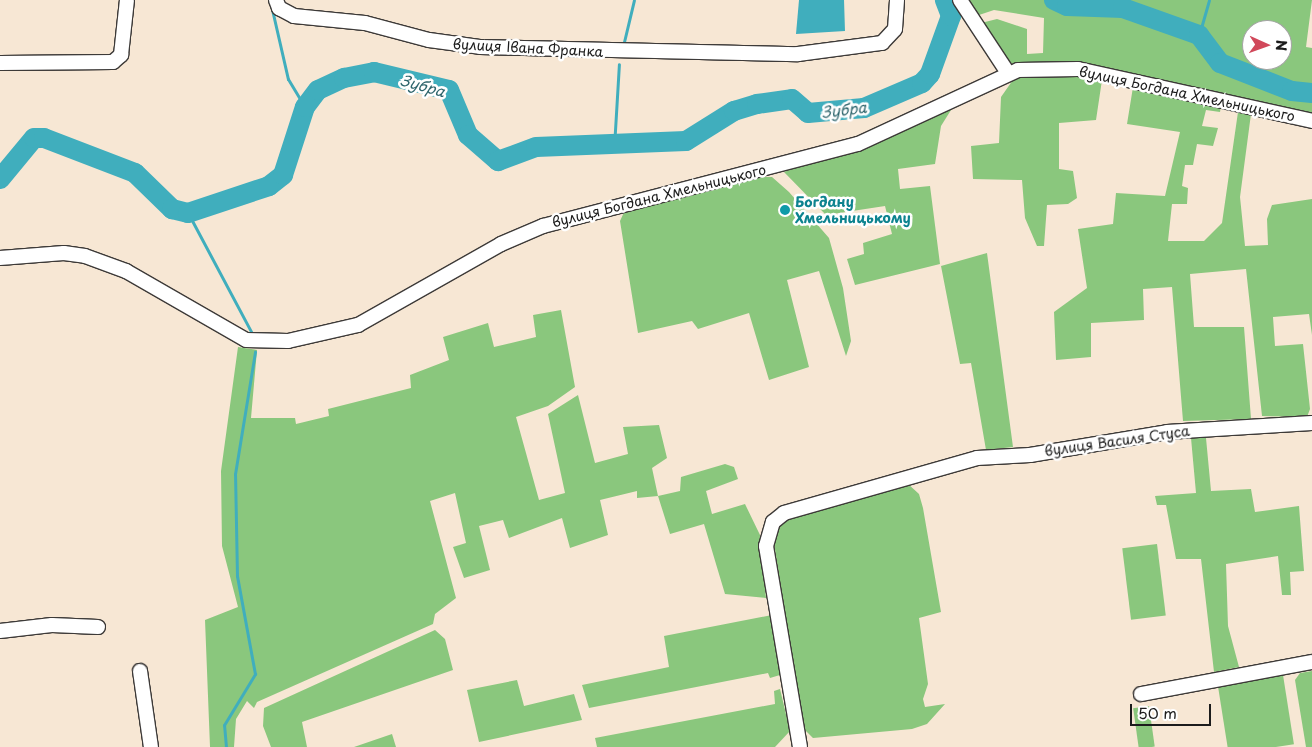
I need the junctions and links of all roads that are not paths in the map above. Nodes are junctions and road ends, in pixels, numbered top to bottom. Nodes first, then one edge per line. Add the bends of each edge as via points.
1 (127, 0) edge
2 (276, 0) edge
3 (897, 0) edge
4 (960, 0) edge
5 (0, 63) edge
6 (1008, 73) junction
7 (1312, 121) edge
8 (0, 258) edge
9 (1312, 422) edge
10 (98, 627) dead end
11 (0, 631) edge
12 (1312, 662) edge
13 (140, 671) dead end
14 (1141, 694) dead end
15 (152, 747) edge
16 (800, 747) edge

1 - 5 street via 120,54 113,62
2 - 3 street, вулиця Івана Франка via 279,8 294,16 365,23 472,46 798,54 875,46 895,29
4 - 6 street
6 - 7 street, вулиця Богдана Хмельницького via 1033,68 1078,69
6 - 8 street, вулиця Богдана Хмельницького via 858,144 543,226 501,244 394,308 322,336 258,344 107,263 64,253
9 - 16 street, вулиця Василя Стуса via 1168,432 1030,455 977,458 784,513 768,532 766,546
10 - 11 street via 52,625
12 - 14 street
13 - 15 street

